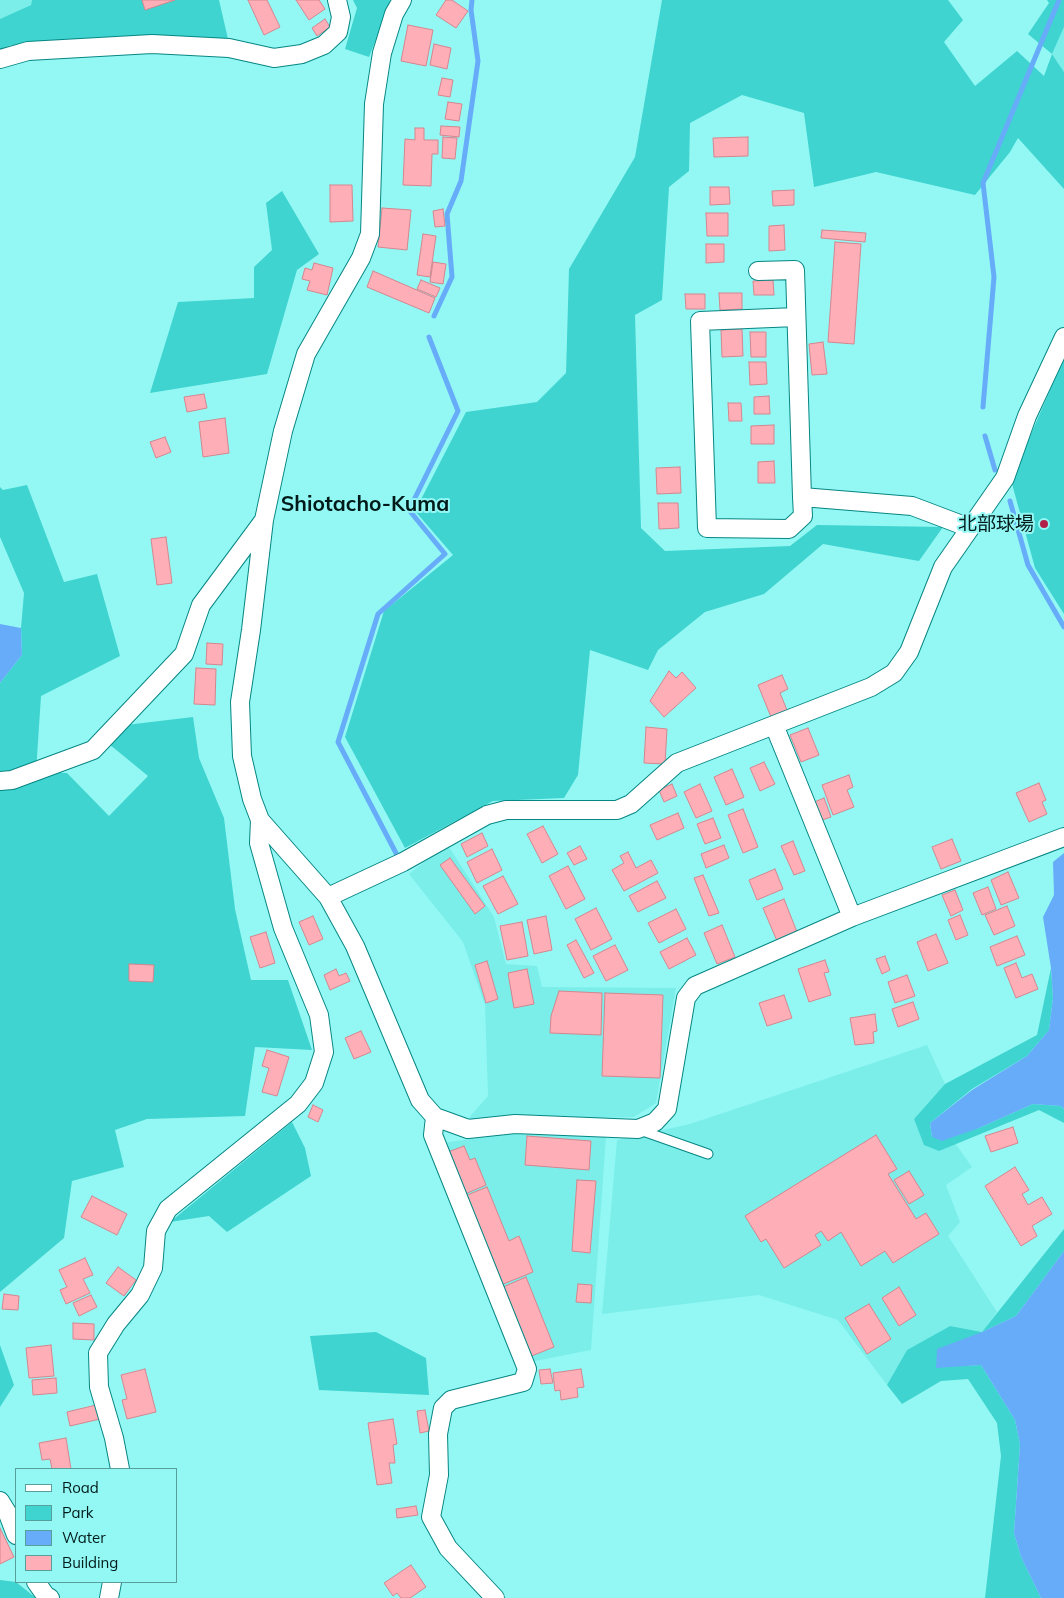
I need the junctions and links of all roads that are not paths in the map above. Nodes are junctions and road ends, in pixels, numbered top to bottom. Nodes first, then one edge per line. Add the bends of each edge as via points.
1 (337, 0) edge
2 (402, 0) edge
3 (0, 60) edge
4 (758, 271) dead end
5 (796, 317) junction
6 (1064, 337) edge
7 (802, 497) junction
8 (264, 520) junction
9 (970, 528) junction
10 (774, 725) junction
11 (0, 781) edge
12 (260, 820) junction
13 (1064, 837) edge
14 (328, 897) junction
15 (852, 917) junction
16 (435, 1118) junction
17 (638, 1129) junction
18 (708, 1154) dead end
19 (120, 1468) edge
20 (0, 1501) edge
21 (15, 1532) edge
22 (37, 1583) edge
23 (112, 1583) edge
24 (50, 1598) edge
25 (109, 1598) edge
26 (495, 1598) edge

1 - 3 street via 341,17 338,32 324,45 302,54 274,58 229,48 152,44 28,50
2 - 8 street via 394,14 382,53 374,104 370,234 361,258 306,354 283,431
4 - 5 street via 795,270
5 - 7 street
5 - 7 street via 700,321 707,528 789,528 803,516
6 - 9 street via 1027,416 1005,478
7 - 9 street via 912,506
8 - 11 street via 201,605 184,654 93,750 12,780
8 - 12 street via 240,702 242,756
9 - 10 street via 943,567 909,652 894,673 871,687
10 - 14 street via 677,763 631,804 617,810 506,810 487,815 403,862
10 - 15 street
12 - 14 street
12 - 19 street via 259,843 283,928 318,1016 324,1052 314,1083 298,1104 168,1209 156,1231 153,1268 140,1295 98,1353 99,1387
13 - 15 street
14 - 16 street via 354,946 420,1100
15 - 17 street via 695,986 686,998 666,1109 656,1122
16 - 17 street via 468,1129 515,1124
16 - 26 street via 433,1135 527,1369 523,1382 451,1400 443,1408 438,1434 439,1475 431,1517 448,1548
17 - 18 lane
20 - 21 street
22 - 24 street
23 - 25 street

